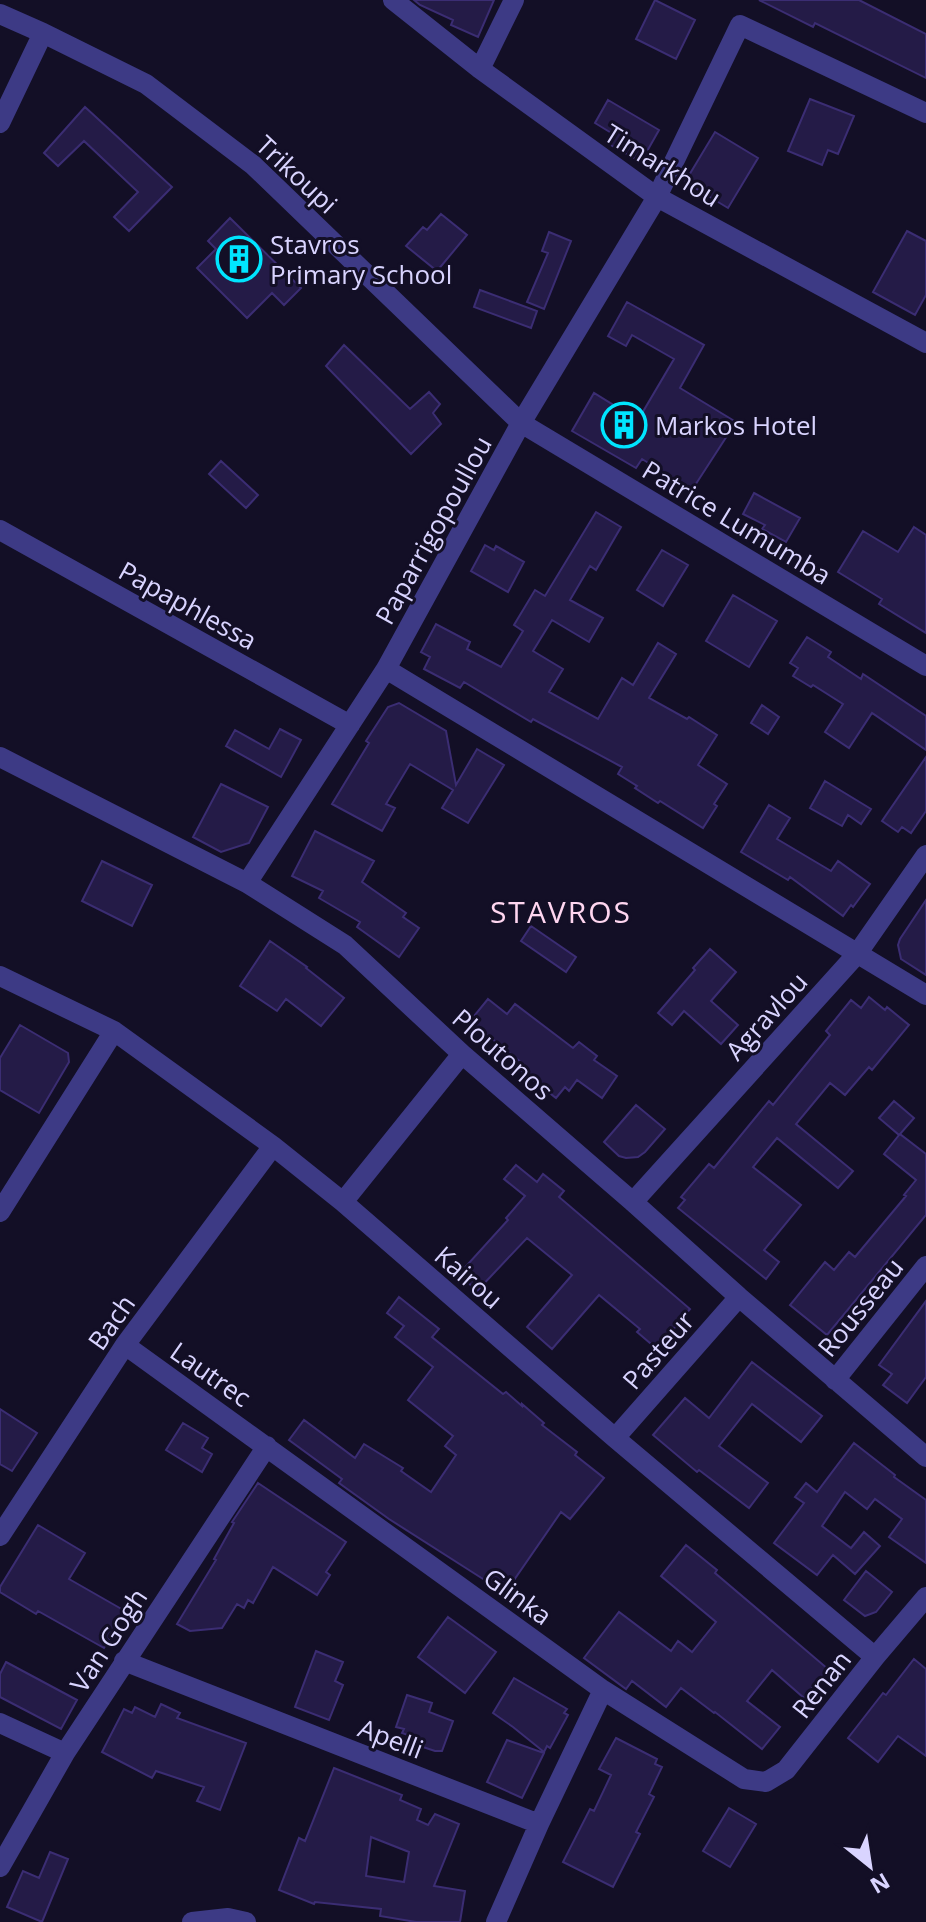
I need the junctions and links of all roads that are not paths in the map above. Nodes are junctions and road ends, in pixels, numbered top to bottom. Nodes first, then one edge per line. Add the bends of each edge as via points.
1 (393, 0) edge
2 (514, 0) edge
3 (0, 14) edge
4 (43, 33) junction
5 (480, 69) junction
6 (926, 113) edge
7 (0, 123) edge
8 (657, 197) junction
9 (926, 343) edge
10 (521, 423) junction
11 (0, 530) edge
12 (926, 666) edge
13 (386, 669) junction
14 (350, 725) junction
15 (0, 757) edge
16 (926, 855) edge
17 (247, 883) junction
18 (857, 954) junction
19 (0, 976) edge
20 (926, 995) edge
21 (114, 1031) junction
22 (462, 1054) junction
23 (273, 1146) junction
24 (343, 1202) junction
25 (633, 1202) junction
26 (0, 1212) edge
27 (926, 1266) edge
28 (739, 1297) junction
29 (125, 1345) junction
30 (835, 1380) junction
31 (615, 1438) junction
32 (267, 1446) junction
33 (926, 1457) edge
34 (0, 1536) edge
35 (926, 1597) edge
36 (875, 1657) junction
37 (124, 1661) junction
38 (603, 1690) junction
39 (0, 1723) edge
40 (65, 1753) junction
41 (744, 1779) joint
42 (539, 1824) junction
43 (0, 1867) edge
44 (192, 1922) edge
45 (246, 1922) edge
46 (496, 1922) edge

1 - 5 street, Timarkhou
2 - 5 street
3 - 4 street, Trikoupi
4 - 7 street
4 - 10 street, Trikoupi via 146,84 253,165
5 - 8 street, Timarkhou
6 - 8 street, Paparrigopoullou via 740,25
8 - 9 street, Timarkhou
8 - 10 street, Paparrigopoullou
10 - 12 street, Patrice Lumumba
10 - 13 street, Paparrigopoullou
11 - 14 street, Papaphlessa
13 - 14 street, Paparrigopoullou
13 - 18 street
14 - 17 street, Paparrigopoullou
15 - 17 street, Ploutonos
16 - 18 street, Agravlou
17 - 22 street, Ploutonos via 345,945
18 - 20 street
18 - 25 street, Agravlou
19 - 21 street, Kairou
21 - 23 street, Kairou
21 - 26 street
22 - 24 street
22 - 25 street, Ploutonos
23 - 24 street, Kairou
23 - 29 street, Bach
24 - 31 street, Kairou
25 - 28 street, Ploutonos
27 - 30 street, Rousseau
28 - 30 street, Ploutonos
28 - 31 street, Pasteur
29 - 32 street, Lautrec
29 - 34 street, Bach
30 - 33 street, Ploutonos
31 - 36 street, Kairou
32 - 37 street, Van Gogh
32 - 38 street, Glinka
35 - 36 street, Renan
36 - 41 street, Renan via 786,1770 766,1782
37 - 40 street, Van Gogh
37 - 42 street, Apelli
38 - 41 street, Glinka
38 - 42 street
39 - 40 street
40 - 43 street, Van Gogh
42 - 46 street
44 - 45 street

